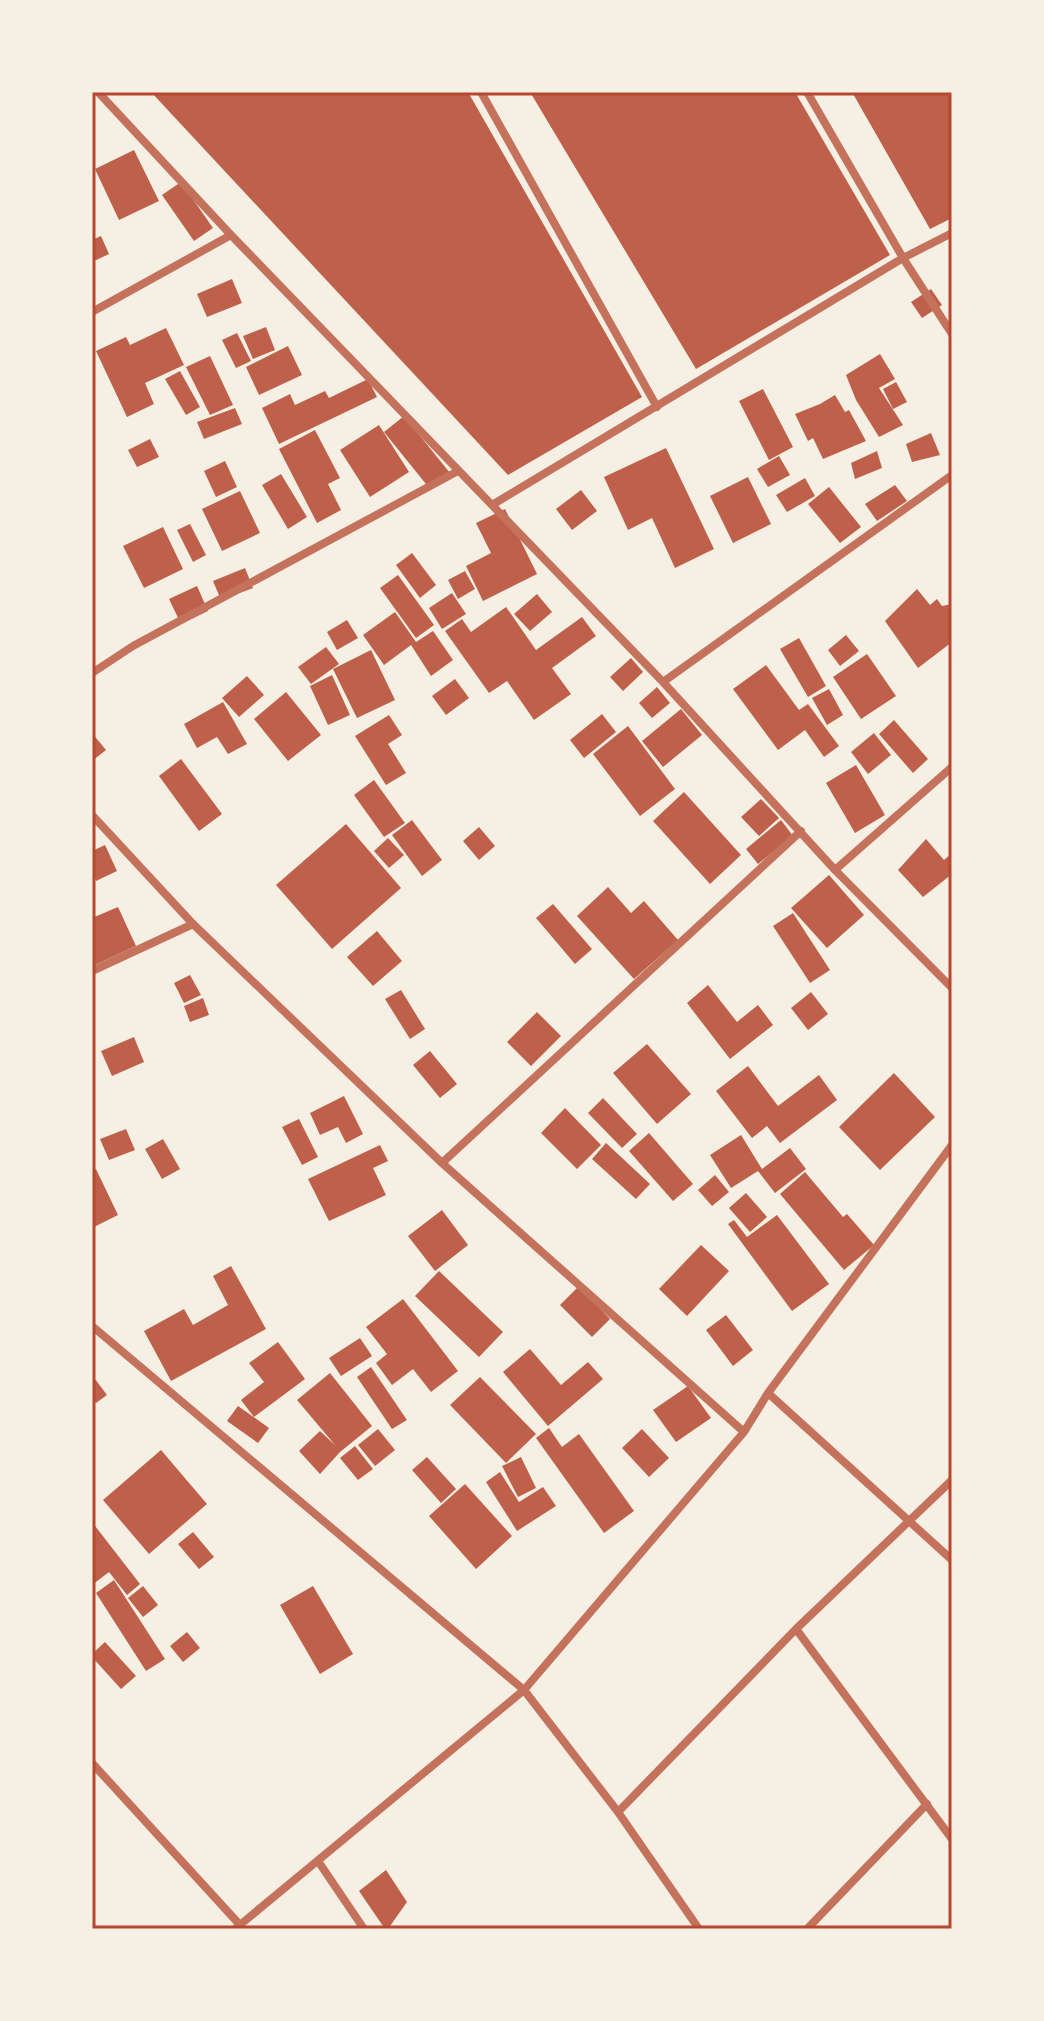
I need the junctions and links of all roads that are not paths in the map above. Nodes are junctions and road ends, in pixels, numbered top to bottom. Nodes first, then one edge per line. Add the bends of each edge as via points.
1 (98, 92) edge
2 (481, 92) edge
3 (807, 92) edge
4 (952, 233) edge
5 (231, 235) junction
6 (903, 258) junction
7 (92, 312) edge
8 (952, 334) edge
9 (657, 407) junction
10 (458, 471) junction
11 (952, 475) edge
12 (492, 505) junction
13 (92, 673) edge
14 (663, 682) junction
15 (952, 767) edge
16 (92, 815) edge
17 (801, 831) junction
18 (835, 870) junction
19 (193, 924) junction
20 (92, 971) edge
21 (952, 988) edge
22 (952, 1145) edge
23 (442, 1163) junction
24 (92, 1326) edge
25 (768, 1393) junction
26 (744, 1432) junction
27 (952, 1480) edge
28 (910, 1520) junction
29 (952, 1560) edge
30 (796, 1629) junction
31 (524, 1690) junction
32 (92, 1763) edge
33 (927, 1804) junction
34 (618, 1812) junction
35 (952, 1839) edge
36 (318, 1861) junction
37 (238, 1927) edge
38 (364, 1929) edge
39 (699, 1929) edge
40 (807, 1929) edge

1 - 5 street
2 - 9 street
3 - 6 street
4 - 6 street
5 - 7 street
5 - 10 street
6 - 8 street
6 - 9 street
9 - 12 street
10 - 12 street
10 - 13 street
11 - 14 street
12 - 14 street
14 - 17 street
15 - 18 street
16 - 19 street
17 - 18 street
17 - 23 street
18 - 21 street
19 - 20 street
19 - 23 street
22 - 25 street
23 - 26 street
24 - 31 street
25 - 26 street
25 - 28 street
26 - 31 street
27 - 28 street
28 - 29 street
28 - 30 street
30 - 33 street
30 - 34 street
31 - 34 street
31 - 36 street
32 - 37 street
33 - 35 street
33 - 40 street
34 - 39 street
36 - 37 street
36 - 38 street

